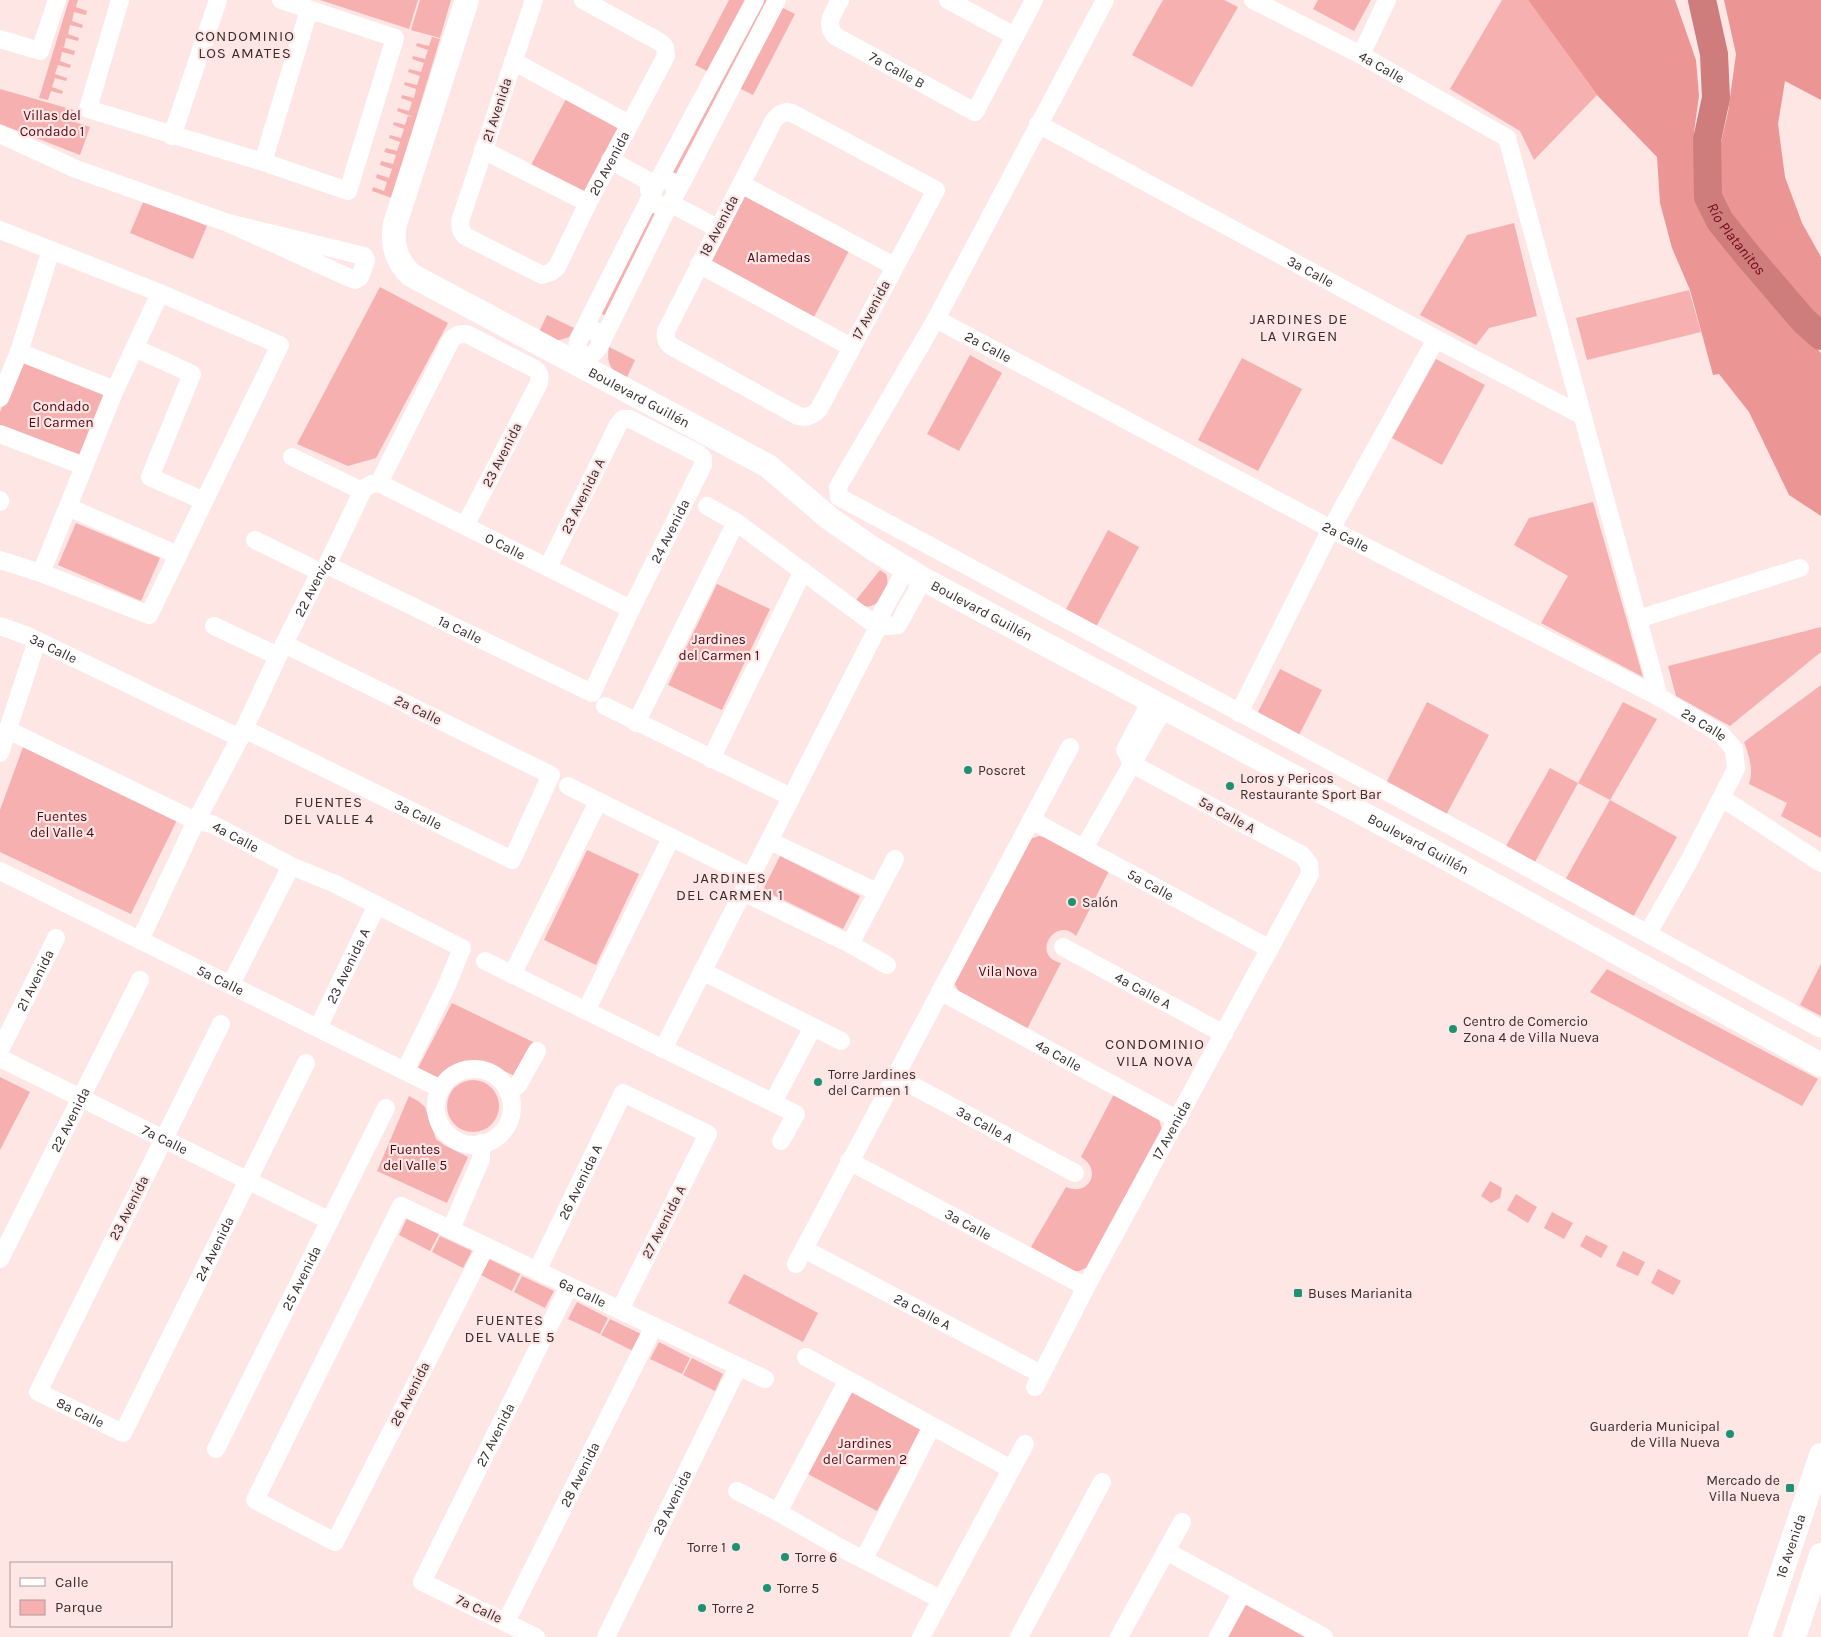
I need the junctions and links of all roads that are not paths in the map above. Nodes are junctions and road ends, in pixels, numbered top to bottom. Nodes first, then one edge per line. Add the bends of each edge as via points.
1 (57, 0) edge
2 (120, 0) edge
3 (218, 0) edge
4 (281, 0) edge
5 (467, 0) edge
6 (534, 0) edge
7 (583, 0) edge
8 (755, 0) edge
9 (777, 0) edge
10 (840, 0) edge
11 (948, 0) edge
12 (1034, 0) edge
13 (1105, 0) edge
14 (1253, 0) edge
15 (1387, 0) edge
16 (310, 10) junction
17 (1015, 36) junction
18 (0, 38) edge
19 (1360, 55) junction
20 (513, 61) junction
21 (629, 124) junction
22 (1038, 124) junction
23 (0, 134) edge
24 (172, 136) junction
25 (483, 150) junction
26 (263, 162) junction
27 (608, 164) junction
28 (741, 184) junction
29 (655, 188) junction
30 (936, 190) joint
31 (672, 198) junction
32 (588, 203) junction
33 (228, 223) junction
34 (720, 224) junction
35 (0, 230) edge
36 (51, 250) junction
37 (699, 264) junction
38 (894, 266) junction
39 (557, 267) joint
40 (160, 293) junction
41 (936, 319) junction
42 (580, 337) junction
43 (1436, 339) junction
44 (599, 346) junction
45 (852, 347) junction
46 (135, 348) junction
47 (18, 352) junction
48 (558, 353) junction
49 (601, 376) junction
50 (115, 390) junction
51 (0, 398) edge
52 (798, 416) joint
53 (1583, 416) junction
54 (618, 425) joint
55 (0, 434) edge
56 (292, 457) dead end
57 (84, 466) junction
58 (379, 484) junction
59 (362, 491) junction
60 (204, 501) junction
61 (707, 506) dead end
62 (68, 507) junction
63 (736, 522) junction
64 (465, 526) junction
65 (1332, 529) junction
66 (255, 540) dead end
67 (178, 555) junction
68 (0, 560) edge
69 (548, 567) junction
70 (323, 568) junction
71 (1800, 568) dead end
72 (803, 571) junction
73 (41, 573) junction
74 (915, 574) junction
75 (631, 608) junction
76 (1638, 619) junction
77 (0, 626) edge
78 (214, 626) dead end
79 (878, 627) junction
80 (37, 641) junction
81 (281, 650) junction
82 (592, 693) joint
83 (1659, 697) junction
84 (1157, 704) junction
85 (605, 706) dead end
86 (1239, 713) junction
87 (636, 723) junction
88 (8, 730) junction
89 (242, 734) junction
90 (1070, 747) dead end
91 (0, 753) edge
92 (1128, 757) junction
93 (711, 759) junction
94 (568, 786) dead end
95 (791, 797) junction
96 (1722, 798) junction
97 (598, 802) junction
98 (1031, 820) junction
99 (196, 821) junction
100 (671, 838) junction
101 (770, 841) junction
102 (1084, 848) junction
103 (895, 859) dead end
104 (512, 860) joint
105 (1821, 863) edge
106 (291, 866) junction
107 (0, 871) edge
108 (1310, 874) joint
109 (747, 884) junction
110 (877, 892) junction
111 (377, 905) junction
112 (1648, 933) junction
113 (56, 938) dead end
114 (140, 940) junction
115 (850, 944) junction
116 (1063, 947) dead end
117 (1270, 949) junction
118 (485, 962) dead end
119 (887, 965) dead end
120 (702, 971) junction
121 (512, 975) junction
122 (140, 980) dead end
123 (231, 984) junction
124 (940, 991) junction
125 (586, 1011) junction
126 (221, 1024) dead end
127 (814, 1027) junction
128 (318, 1028) junction
129 (1821, 1029) edge
130 (1224, 1034) junction
131 (841, 1041) dead end
132 (0, 1050) edge
133 (663, 1050) junction
134 (537, 1051) dead end
135 (0, 1058) edge
136 (306, 1063) dead end
137 (1821, 1065) edge
138 (405, 1071) junction
139 (895, 1076) junction
140 (441, 1089) junction
141 (508, 1092) junction
142 (80, 1098) junction
143 (773, 1102) junction
144 (386, 1108) dead end
145 (1178, 1120) junction
146 (708, 1134) joint
147 (164, 1139) junction
148 (781, 1141) dead end
149 (481, 1143) junction
150 (849, 1162) junction
151 (1075, 1173) dead end
152 (248, 1181) junction
153 (330, 1222) junction
154 (451, 1230) junction
155 (486, 1246) junction
156 (0, 1259) edge
157 (537, 1271) junction
158 (569, 1286) junction
159 (1086, 1287) junction
160 (620, 1310) junction
161 (654, 1326) junction
162 (806, 1357) dead end
163 (738, 1367) junction
164 (765, 1380) dead end
165 (848, 1380) junction
166 (1038, 1380) joint
167 (38, 1392) joint
168 (932, 1426) junction
169 (123, 1433) joint
170 (1025, 1444) dead end
171 (216, 1449) dead end
172 (1821, 1455) edge
173 (1011, 1469) junction
174 (1102, 1482) dead end
175 (737, 1492) dead end
176 (778, 1512) junction
177 (1182, 1522) dead end
178 (335, 1542) joint
179 (1166, 1551) junction
180 (1821, 1555) edge
181 (864, 1559) junction
182 (422, 1582) joint
183 (1242, 1592) junction
184 (940, 1599) junction
185 (506, 1622) junction
186 (923, 1636) edge
187 (536, 1637) edge
188 (606, 1637) edge
189 (1019, 1637) edge
190 (1119, 1637) edge
191 (1218, 1637) edge
192 (1324, 1637) edge
193 (1760, 1637) edge
194 (1794, 1637) edge

1 - 18 street via 40,51
2 - 24 street via 88,108
3 - 24 street
4 - 16 street
5 - 48 main road, Boulevard Guillén via 394,224 396,250 406,271 417,279
6 - 20 street, 21 Avenida
7 - 21 street, 20 Avenida via 660,42 666,50 665,61
8 - 29 street
9 - 31 street
10 - 17 street, 7a Calle B via 830,20 830,29 835,36 975,112
11 - 17 street
12 - 17 street
13 - 22 street
14 - 19 street, 4a Calle
15 - 19 street
16 - 26 street
16 - 26 street via 396,38 348,191
19 - 53 street, 4a Calle via 1507,138
20 - 21 street
20 - 25 street, 21 Avenida
21 - 27 street, 20 Avenida
22 - 41 street
22 - 43 street, 3a Calle
23 - 33 street via 76,169
24 - 26 street
25 - 32 street
25 - 39 street, 21 Avenida via 460,221 464,236 540,275
27 - 29 street
27 - 32 street, 20 Avenida
28 - 30 street, 18 Avenida via 774,120 781,114 792,113
28 - 34 street, 18 Avenida
28 - 38 street
29 - 31 street via 662,180 670,180 674,186
29 - 42 street
30 - 38 street, 17 Avenida
31 - 34 street
31 - 44 street
32 - 39 street, 20 Avenida
33 - 33 street via 355,280 360,277 365,264 364,256
34 - 37 street, 18 Avenida
35 - 36 street
36 - 40 street
36 - 47 street
37 - 45 street
37 - 52 street, 18 Avenida via 666,331 666,340 671,346
38 - 45 street, 17 Avenida
40 - 46 street
40 - 60 street via 280,345
41 - 65 street, 2a Calle
41 - 86 street via 838,487 840,497
42 - 44 street via 587,330 595,330 600,336
42 - 48 street via 570,351
43 - 53 street, 3a Calle
43 - 65 street
44 - 49 street via 597,364
45 - 52 street, 17 Avenida via 820,409 810,416
46 - 50 street
46 - 60 street via 192,374 150,477
47 - 50 street
47 - 51 street
48 - 49 main road, Boulevard Guillén
49 - 74 main road, Boulevard Guillén via 768,466 828,518
50 - 57 street
53 - 76 street
54 - 69 street, 23 Avenida A
54 - 75 street, 24 Avenida via 623,419 630,419 699,454 704,461
55 - 57 street
56 - 59 street
57 - 62 street
58 - 59 street via 372,484
58 - 64 street, 0 Calle
58 - 64 street, 23 Avenida via 451,340 456,335 469,335 535,368 539,372 539,383
59 - 70 street, 22 Avenida
60 - 67 street
61 - 63 street
62 - 67 street
62 - 73 street
63 - 72 street
63 - 87 street
64 - 69 street, 0 Calle
65 - 83 street, 2a Calle
65 - 86 street
66 - 70 street, 1a Calle
67 - 73 street via 149,615
68 - 73 street
69 - 75 street, 0 Calle
70 - 81 street, 22 Avenida
70 - 82 street, 1a Calle
71 - 76 street
72 - 79 street
72 - 93 street
74 - 79 street via 881,614
74 - 84 main road, Boulevard Guillén
75 - 82 street, 24 Avenida
76 - 83 street
77 - 80 street, 3a Calle
78 - 81 street, 2a Calle
79 - 95 street
80 - 88 street
80 - 89 street, 3a Calle
81 - 89 street, 22 Avenida
81 - 104 street, 2a Calle via 552,775
83 - 96 street, 2a Calle via 1721,734 1734,749 1736,769
84 - 92 street
84 - 137 main road, Boulevard Guillén
85 - 87 street
86 - 112 street
87 - 93 street
88 - 91 street
88 - 99 street, 4a Calle
89 - 99 street, 22 Avenida
89 - 104 street, 3a Calle
90 - 98 street
92 - 102 street via 1129,766
92 - 108 street, 5a Calle A via 1302,855 1309,864
93 - 95 street
94 - 97 street
95 - 101 street
96 - 105 street
96 - 112 street
97 - 100 street
97 - 121 street
98 - 102 street, 5a Calle
98 - 124 street
99 - 106 street, 4a Calle via 212,824
99 - 114 street, 22 Avenida
100 - 109 street
100 - 125 street
101 - 109 street
101 - 110 street
102 - 117 street, 5a Calle
103 - 110 street
106 - 111 street, 4a Calle
106 - 123 street
107 - 114 street, 5a Calle
108 - 117 street, 17 Avenida
109 - 115 street
109 - 120 street
110 - 115 street
111 - 128 street, 23 Avenida A
111 - 138 street, 4a Calle via 462,948
112 - 129 street
113 - 132 street, 21 Avenida
114 - 123 street, 5a Calle
115 - 119 street
116 - 130 street, 4a Calle A
117 - 130 street, 17 Avenida
118 - 121 street
120 - 127 street
120 - 133 street
121 - 125 street
122 - 142 street, 22 Avenida
123 - 128 street, 5a Calle
124 - 139 street
124 - 145 street, 4a Calle
125 - 133 street
126 - 147 street, 23 Avenida
127 - 131 street
127 - 143 street
128 - 138 street, 5a Calle
130 - 145 street, 17 Avenida
133 - 143 street
134 - 141 street via 518,1085
135 - 142 street, 7a Calle
136 - 152 street, 24 Avenida
138 - 140 street, 5a Calle
139 - 150 street
139 - 151 street, 3a Calle A
140 - 141 street via 456,1073 478,1069 499,1078
140 - 149 street via 436,1111 446,1132 465,1143
141 - 149 street via 512,1108 505,1128 498,1136
142 - 147 street, 7a Calle
142 - 156 street, 22 Avenida
143 - 148 street via 796,1114
144 - 153 street, 25 Avenida
145 - 159 street, 17 Avenida
146 - 157 street, 26 Avenida A via 623,1093
146 - 160 street, 27 Avenida A
147 - 152 street, 7a Calle
147 - 167 street, 23 Avenida
149 - 154 street via 481,1159
150 - 159 street, 3a Calle
150 - 166 street, 2a Calle A via 800,1257
152 - 153 street, 7a Calle
152 - 169 street, 24 Avenida
153 - 171 street, 25 Avenida
154 - 155 street, 6a Calle
154 - 178 street, 6a Calle via 401,1206 255,1500
155 - 157 street, 6a Calle
155 - 178 street, 26 Avenida
157 - 158 street, 6a Calle
158 - 160 street, 6a Calle
158 - 182 street, 27 Avenida
159 - 166 street, 17 Avenida
160 - 161 street, 6a Calle
161 - 163 street, 6a Calle
161 - 185 street, 28 Avenida
162 - 165 street
163 - 164 street, 6a Calle
163 - 188 street, 29 Avenida
165 - 168 street
165 - 176 street
167 - 169 street, 8a Calle
168 - 173 street
168 - 181 street
170 - 173 street
172 - 193 main road, 16 Avenida
173 - 184 street
174 - 189 street
175 - 176 street
176 - 181 street
177 - 179 street
179 - 183 street
179 - 190 street
180 - 194 main road
181 - 184 street
182 - 185 street, 7a Calle
183 - 191 street
183 - 192 street
184 - 186 street
185 - 187 street, 7a Calle

